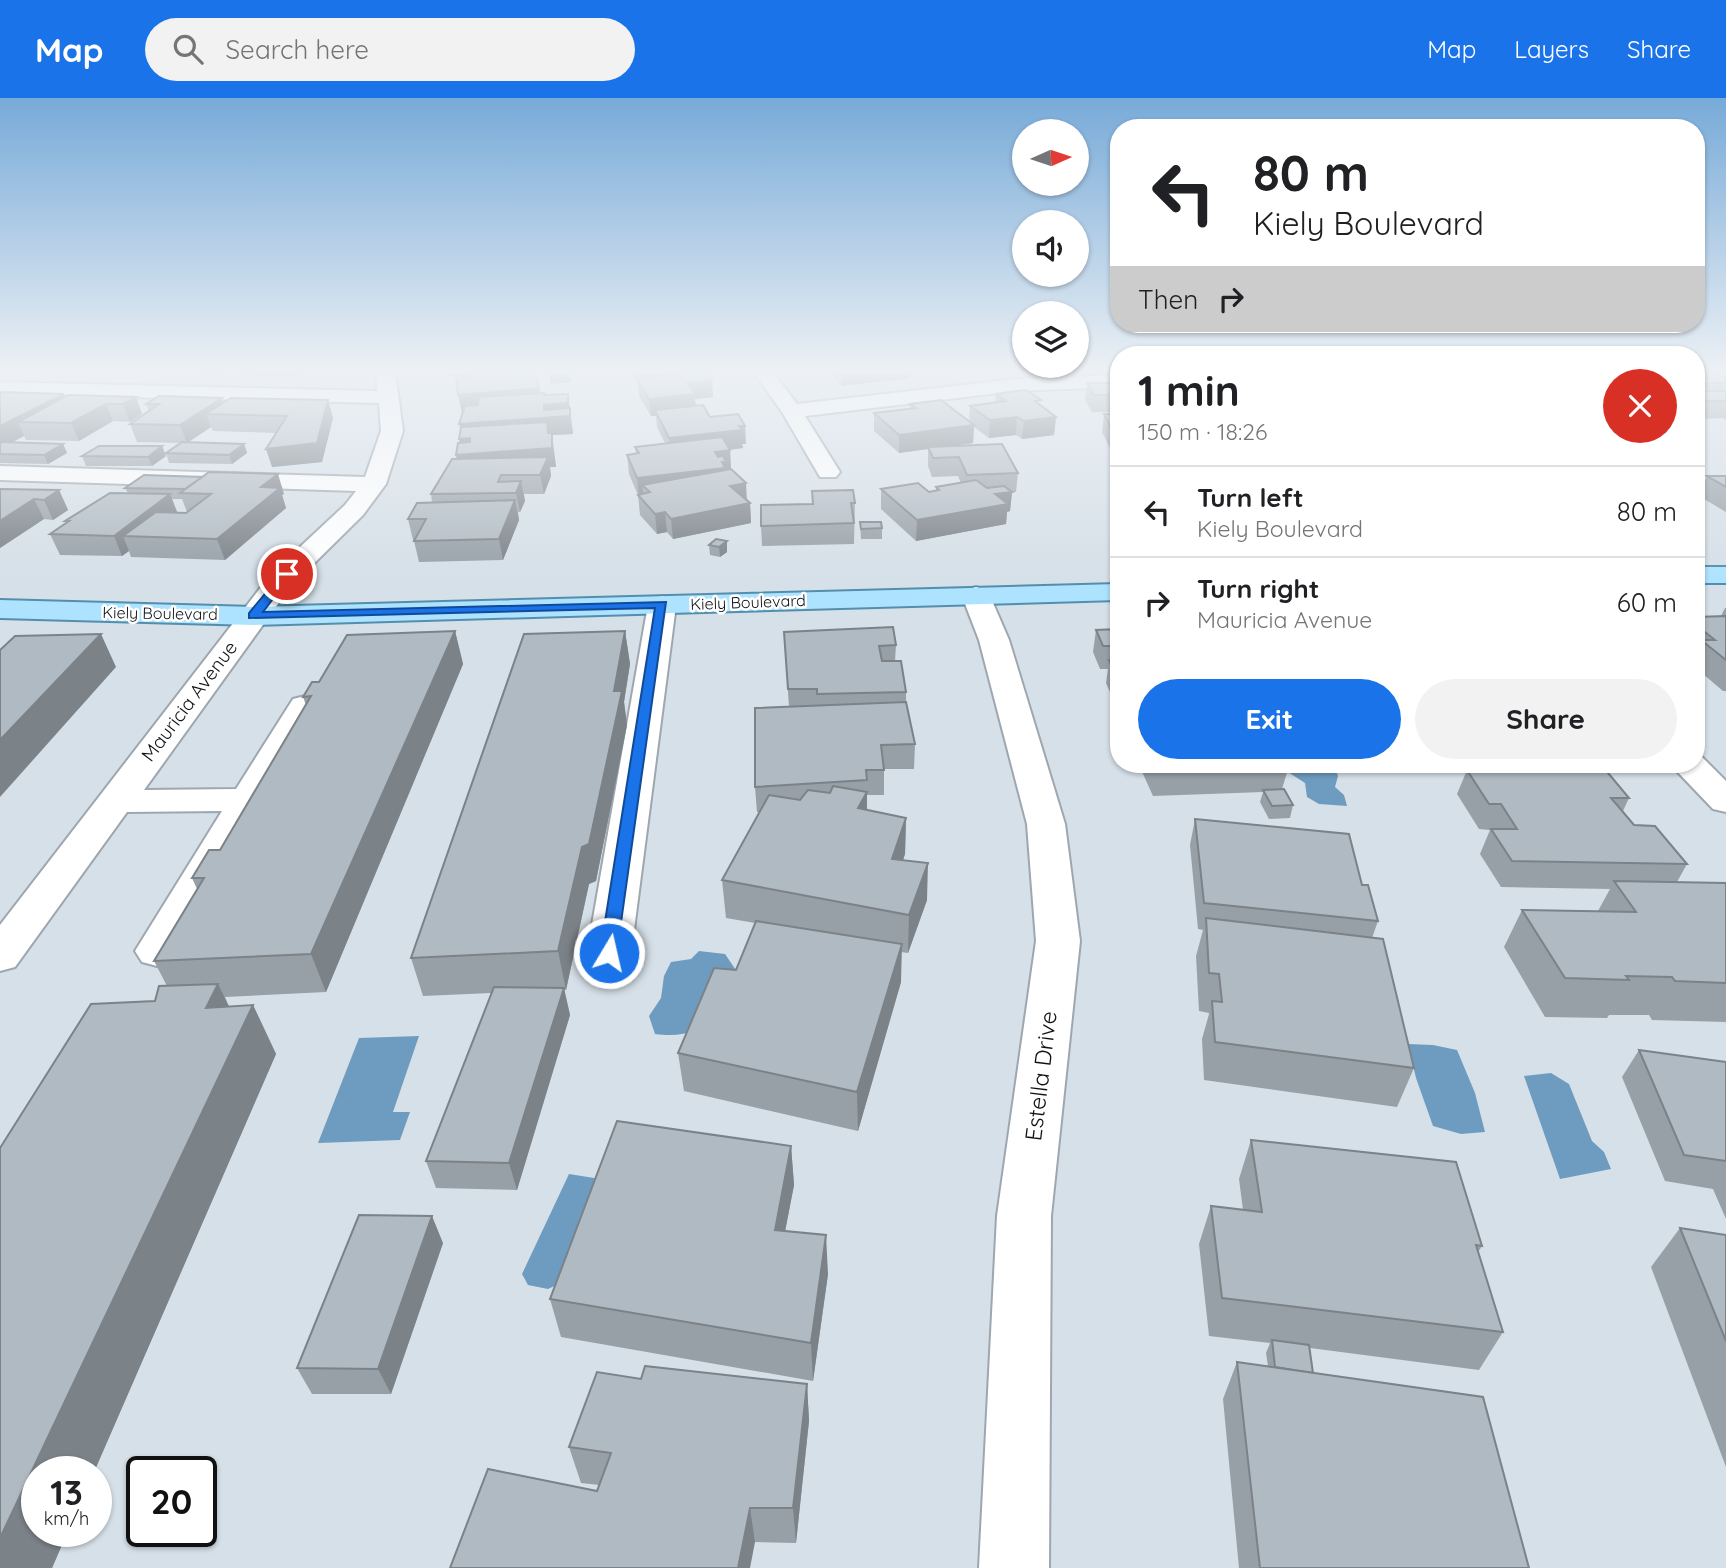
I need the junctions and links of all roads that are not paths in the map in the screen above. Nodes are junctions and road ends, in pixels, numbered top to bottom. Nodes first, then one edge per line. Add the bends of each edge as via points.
1 (388, 440) edge
2 (809, 440) edge
3 (0, 472) edge
4 (828, 472) dead end
5 (374, 484) junction
6 (1705, 575) edge
7 (1726, 575) edge
8 (1110, 592) edge
9 (976, 596) junction
10 (662, 605) junction
11 (0, 609) edge
12 (254, 616) junction
13 (316, 689) edge
14 (1697, 773) edge
15 (249, 800) junction
16 (115, 801) junction
17 (1726, 801) edge
18 (157, 951) edge
19 (609, 953) dead end
20 (0, 956) edge
21 (1014, 1568) edge

1 - 5 street, Mauricia Avenue
2 - 4 street
3 - 5 street
5 - 12 street, Mauricia Avenue via 354,510 281,580
6 - 7 main road
8 - 9 main road, Kiely Boulevard
9 - 10 main road, Kiely Boulevard
9 - 21 street, Estella Drive via 994,640 1046,824 1058,941 1024,1216
10 - 12 main road, Kiely Boulevard
10 - 19 street
11 - 12 main road, Kiely Boulevard
12 - 16 street, Mauricia Avenue
13 - 15 street
14 - 17 street
15 - 16 street
15 - 18 street
16 - 20 street, Mauricia Avenue

